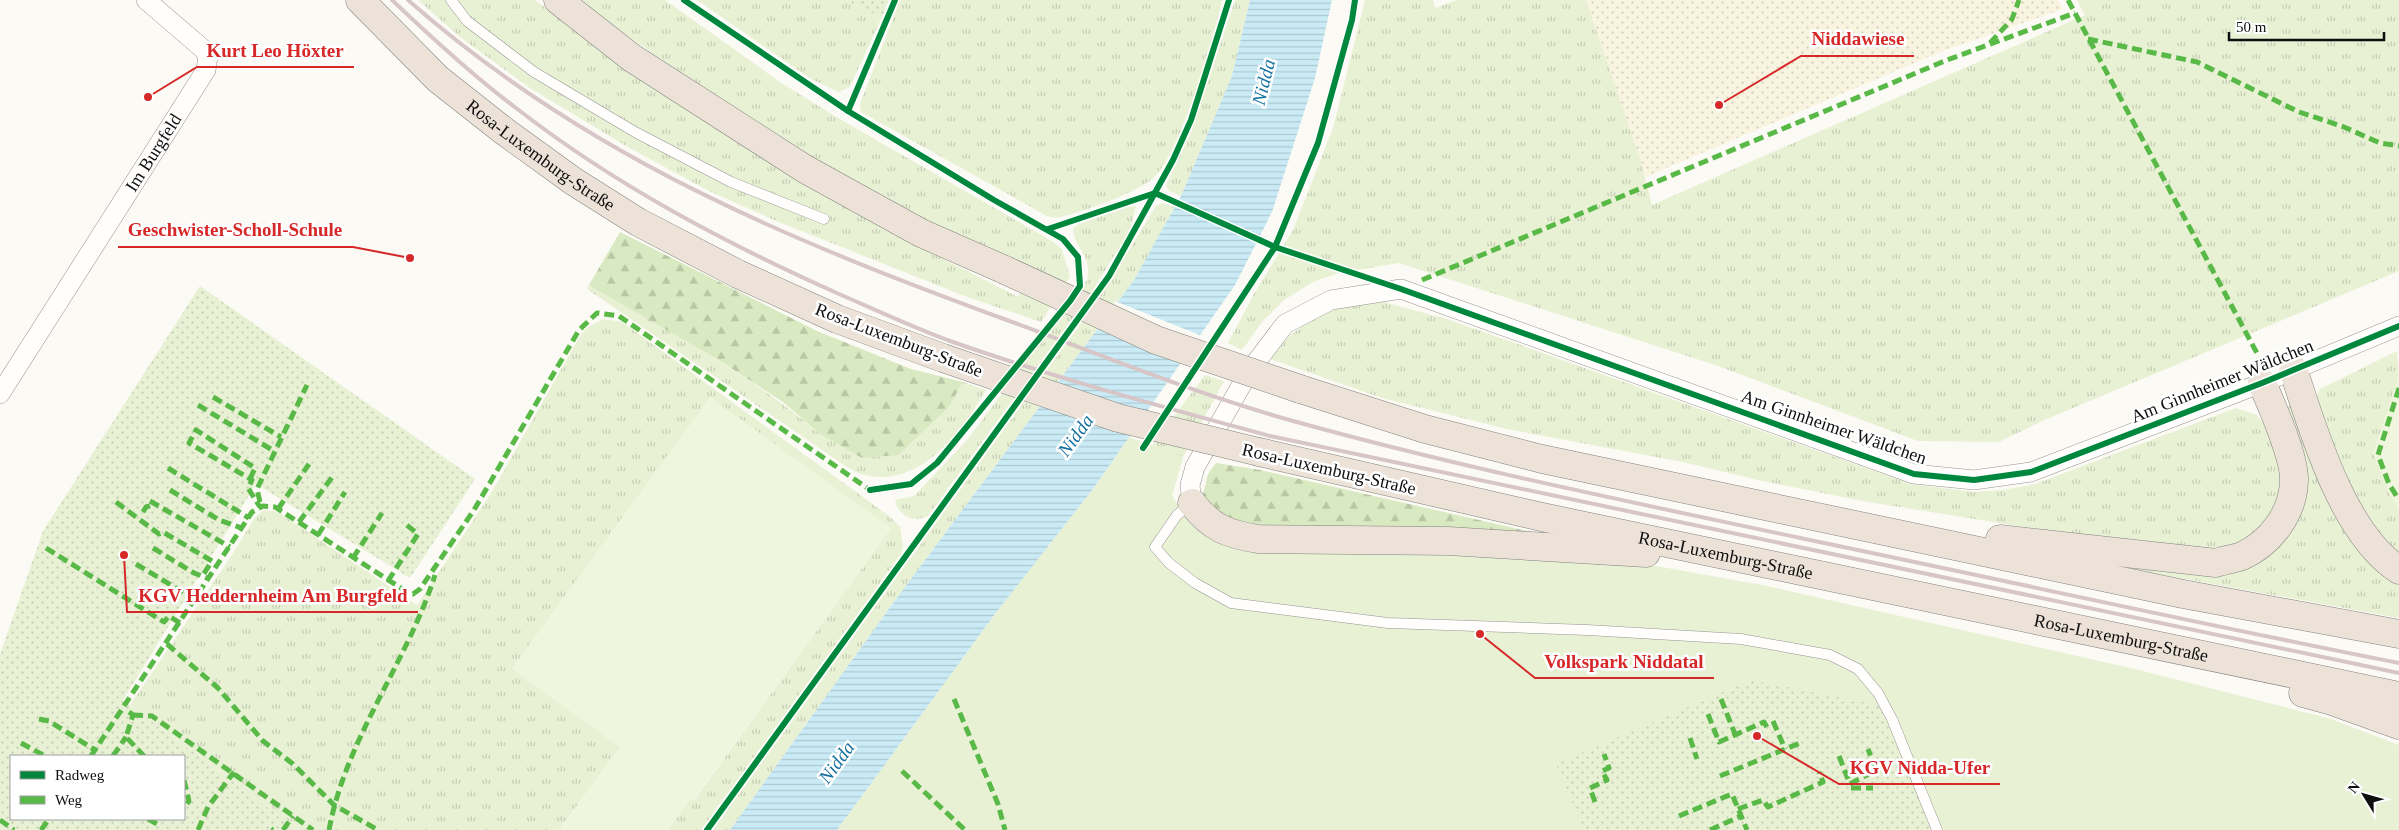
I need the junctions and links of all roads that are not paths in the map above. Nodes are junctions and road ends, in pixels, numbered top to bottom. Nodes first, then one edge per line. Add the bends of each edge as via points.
1 (146, 0) edge
2 (360, 0) edge
3 (451, 0) edge
4 (558, 0) edge
5 (824, 219) dead end
6 (2399, 326) edge
7 (2293, 369) junction
8 (2262, 383) junction
9 (0, 394) edge
10 (1192, 503) junction
11 (1886, 530) junction
12 (1768, 563) junction
13 (2399, 570) edge
14 (2399, 634) edge
15 (2174, 649) junction
16 (2399, 696) edge
17 (2399, 725) edge
18 (1937, 830) edge

1 - 9 street, Im Burgfeld via 203,49 208,56 206,70
2 - 12 highway, Rosa-Luxemburg-Straße, bridge via 438,79 573,181 638,222 738,274 828,315 1118,418 1440,494
3 - 5 lane via 468,21 534,72 618,122 731,182
4 - 11 highway, bridge via 632,58 805,169 921,233 1156,340 1424,429 1542,459
6 - 7 street, Am Ginnheimer Wäldchen
7 - 8 street, Am Ginnheimer Wäldchen
7 - 13 highway via 2345,505 2372,545
8 - 10 street, Am Ginnheimer Wäldchen via 2031,472 1974,480 1914,474 1401,289 1331,300 1285,324 1250,370 1195,467 1190,485
8 - 11 highway via 2294,480 2289,506 2277,530 2242,556 2201,562
10 - 12 highway via 1219,529 1258,539 1448,541
10 - 18 lane via 1177,515 1155,548 1195,583 1231,603 1388,623 1740,639 1830,655 1858,669 1878,693 1892,719
11 - 14 highway via 2183,594
12 - 15 highway, Rosa-Luxemburg-Straße
15 - 16 highway, Rosa-Luxemburg-Straße
15 - 17 highway via 2256,681 2332,701

